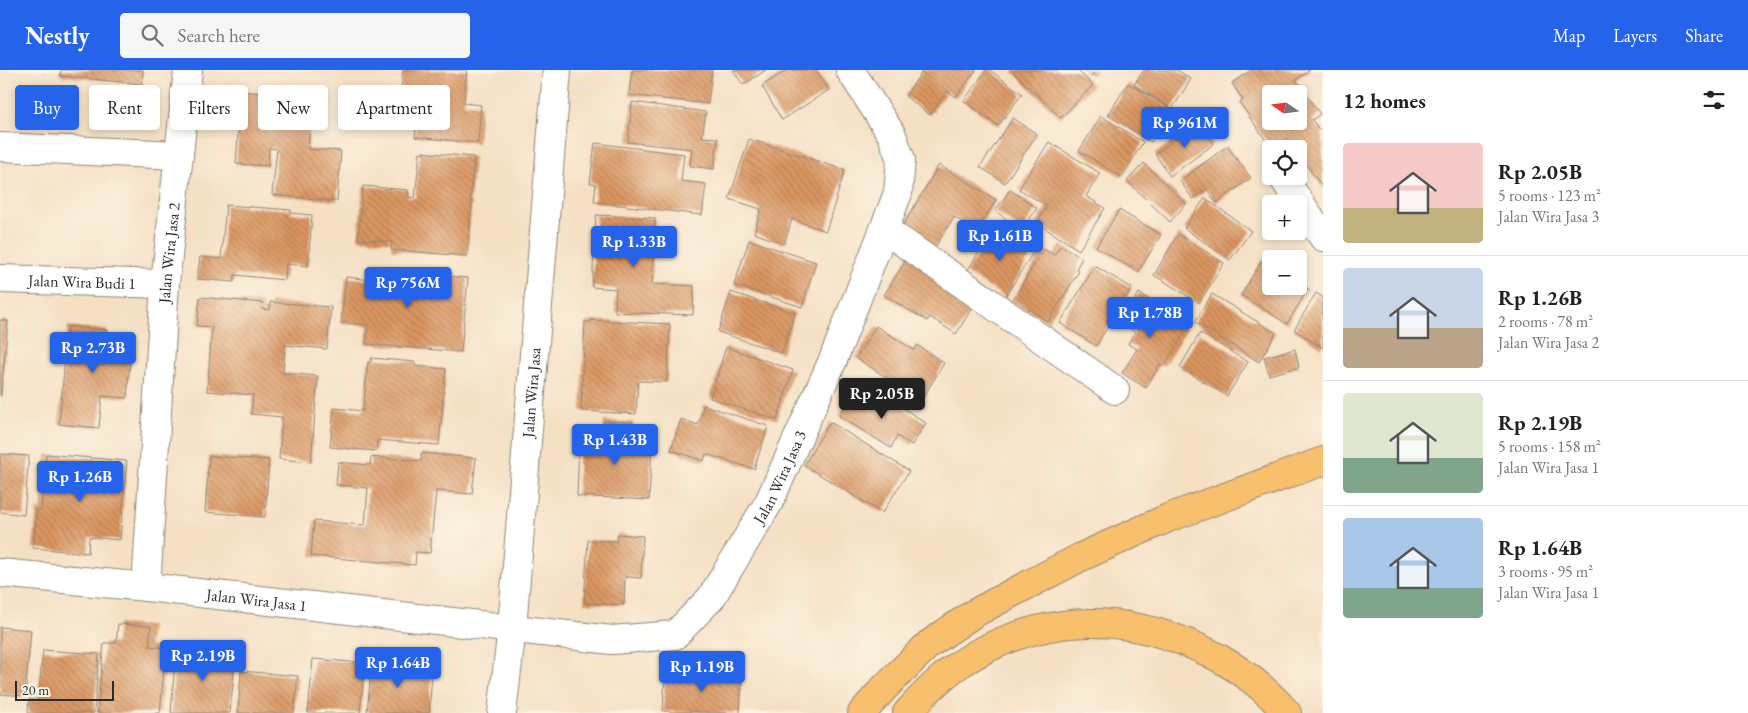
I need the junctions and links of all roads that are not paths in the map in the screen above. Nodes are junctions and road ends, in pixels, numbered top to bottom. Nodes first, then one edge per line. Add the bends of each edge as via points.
1 (188, 70) edge
2 (557, 70) edge
3 (850, 70) edge
4 (0, 147) edge
5 (179, 155) junction
6 (1288, 185) edge
7 (884, 229) junction
8 (1323, 237) edge
9 (0, 279) edge
10 (165, 284) junction
11 (1115, 390) dead end
12 (1323, 461) edge
13 (0, 573) edge
14 (146, 587) junction
15 (512, 628) junction
16 (502, 713) edge
17 (862, 713) edge
18 (907, 713) edge
19 (1287, 713) edge

1 - 5 street, Jalan Wira Jasa 2
2 - 15 street, Jalan Wira Jasa
3 - 7 street, Jalan Wira Jasa 3 via 892,135 901,160 898,193
4 - 5 street
5 - 10 street, Jalan Wira Jasa 2
6 - 8 street
7 - 11 street
7 - 15 street, Jalan Wira Jasa 3 via 832,360 769,502 711,598 675,635 612,640
9 - 10 street, Jalan Wira Budi 1
10 - 14 street, Jalan Wira Jasa 2
12 - 17 highway via 1168,518 1081,557 973,614 930,644
13 - 14 street, Jalan Wira Jasa 1
14 - 15 street, Jalan Wira Jasa 1
15 - 16 street, Jalan Wira Jasa
18 - 19 highway via 940,680 988,648 1041,629 1084,624 1146,630 1200,648 1242,672

